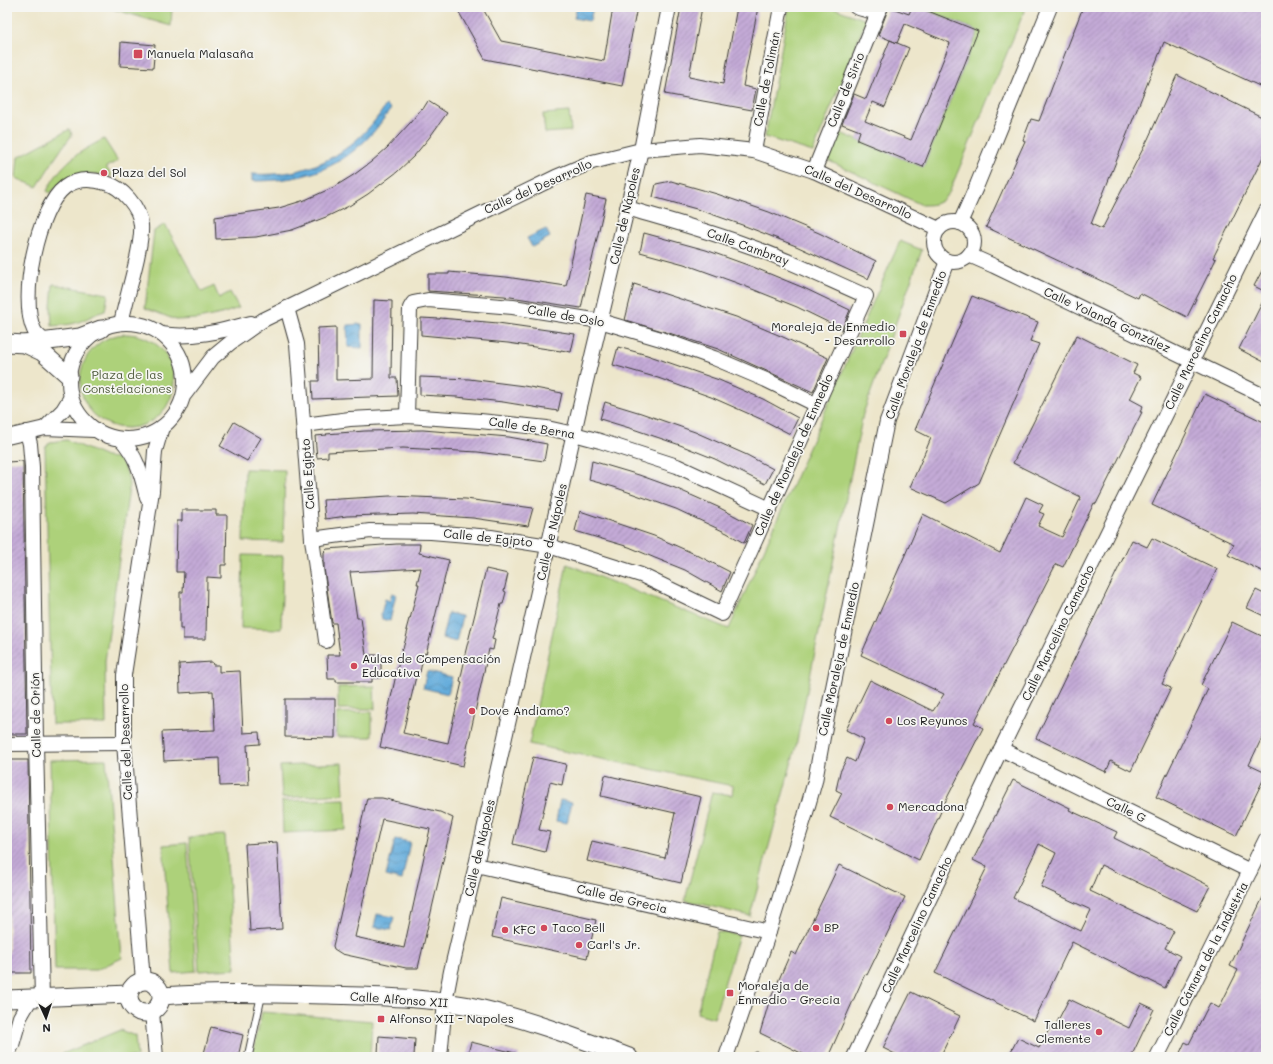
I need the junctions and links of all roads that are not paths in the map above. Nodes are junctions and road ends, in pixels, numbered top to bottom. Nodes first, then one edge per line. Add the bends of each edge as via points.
1 (669, 7) edge
2 (781, 7) edge
3 (856, 7) edge
4 (1050, 7) edge
5 (880, 9) edge
6 (641, 150) junction
7 (754, 151) junction
8 (814, 171) junction
9 (627, 208) junction
10 (1266, 211) edge
11 (960, 223) junction
12 (939, 229) junction
13 (969, 255) junction
14 (947, 261) junction
15 (866, 296) joint
16 (287, 308) junction
17 (263, 320) junction
18 (600, 320) junction
19 (121, 323) junction
20 (101, 329) junction
21 (161, 334) junction
22 (44, 342) junction
23 (7, 343) edge
24 (25, 344) junction
25 (1192, 361) junction
26 (69, 376) junction
27 (184, 394) junction
28 (71, 397) junction
29 (1266, 397) edge
30 (817, 405) junction
31 (407, 416) junction
32 (304, 425) junction
33 (45, 428) junction
34 (162, 428) junction
35 (94, 430) junction
36 (27, 432) junction
37 (574, 434) junction
38 (7, 437) edge
39 (121, 439) junction
40 (149, 504) junction
41 (770, 509) junction
42 (312, 539) junction
43 (549, 546) junction
44 (722, 614) joint
45 (326, 641) dead end
46 (36, 743) junction
47 (124, 743) junction
48 (7, 744) edge
49 (1001, 749) junction
50 (1266, 839) edge
51 (476, 865) junction
52 (1250, 871) junction
53 (769, 932) junction
54 (143, 981) junction
55 (129, 994) junction
56 (262, 994) junction
57 (162, 996) junction
58 (37, 998) junction
59 (7, 999) edge
60 (445, 1002) junction
61 (152, 1012) junction
62 (7, 1056) edge
63 (156, 1057) edge
64 (248, 1057) edge
65 (440, 1057) edge
66 (629, 1057) edge
67 (726, 1057) edge
68 (854, 1057) edge
69 (1157, 1057) edge

1 - 6 street, Calle de Nápoles
2 - 7 street, Calle de Tolimán
3 - 5 street via 867,11
4 - 11 street
5 - 8 street, Calle de Sirio
6 - 7 street, Calle del Desarrollo via 700,145
6 - 9 street, Calle de Nápoles
6 - 16 street, Calle del Desarrollo via 592,162 556,177
7 - 8 street, Calle del Desarrollo
8 - 12 street, Calle del Desarrollo
9 - 15 street, Calle Cambray via 749,246
9 - 18 street, Calle de Nápoles
10 - 25 street, Calle Marcelino Camacho
11 - 12 street via 948,223
11 - 13 street via 972,233 973,249
12 - 14 street via 934,243 940,257
13 - 14 street via 956,262
13 - 25 street, Calle Yolanda González
14 - 53 street, Calle Moraleja de Enmedio via 887,421 815,781
15 - 30 street, Calle de Moraleja de Enmedio
16 - 17 street, Calle del Desarrollo
16 - 32 street, Calle Egipto via 297,344
17 - 21 street, Calle del Desarrollo via 194,336
17 - 27 street, Calle del Desarrollo via 213,357
18 - 30 street, Calle de Oslo via 714,358
18 - 31 street, Calle de Oslo via 513,307 428,300 414,303 409,314
18 - 37 street, Calle de Nápoles
19 - 20 street
19 - 21 street via 142,325
19 - 22 street via 141,237 141,223 136,209 124,192 111,184 94,179 80,180 66,186 53,200 37,238 29,289 30,314 34,330
20 - 22 street via 80,337
20 - 26 street via 88,337 79,348
21 - 27 street via 173,345 181,358 185,374
22 - 24 street
23 - 24 street
24 - 26 street via 42,352
25 - 29 street, Calle Yolanda González
25 - 49 street, Calle Marcelino Camacho
26 - 28 street
27 - 34 street via 173,417
28 - 33 street via 63,410
28 - 35 street via 76,410
30 - 41 street, Calle de Moraleja de Enmedio
31 - 32 street, Calle de Berna
31 - 37 street, Calle de Berna via 547,428
32 - 42 street, Calle Egipto
33 - 35 street
33 - 36 street
34 - 39 street via 136,439
34 - 40 street, Calle del Desarrollo via 155,451
35 - 39 street
36 - 38 street
36 - 46 street, Calle de Orión via 32,466
37 - 41 street, Calle de Berna via 677,466
37 - 43 street, Calle de Nápoles
39 - 40 street, Calle del Desarrollo via 130,449 140,469
40 - 47 street, Calle del Desarrollo via 124,675
41 - 44 street, Calle de Moraleja de Enmedio
42 - 43 street, Calle de Egipto via 370,531 432,532
42 - 45 street, Calle Egipto
43 - 44 street, Calle de Egipto via 641,575
43 - 51 street, Calle de Nápoles
46 - 47 street
46 - 48 street
46 - 58 street, Calle de Orión
47 - 54 street, Calle del Desarrollo
49 - 52 street, Calle G
49 - 68 street, Calle Marcelino Camacho
50 - 52 street, Calle Cámara de la Industria
51 - 53 street, Calle de Grecia
51 - 60 street, Calle de Nápoles
52 - 69 street, Calle Cámara de la Industria
53 - 67 street, Calle Moraleja de Enmedio
54 - 55 street via 134,985
54 - 57 street via 158,986
55 - 58 street
55 - 61 street via 130,1003 135,1010 143,1014
56 - 57 street, Calle Alfonso XII
56 - 60 street, Calle Alfonso XII
56 - 64 lane
57 - 61 street via 159,1006
58 - 59 street
58 - 62 street via 20,1017
60 - 65 street, Calle de Nápoles
60 - 66 street, Calle Alfonso XII via 531,1022
61 - 63 street

